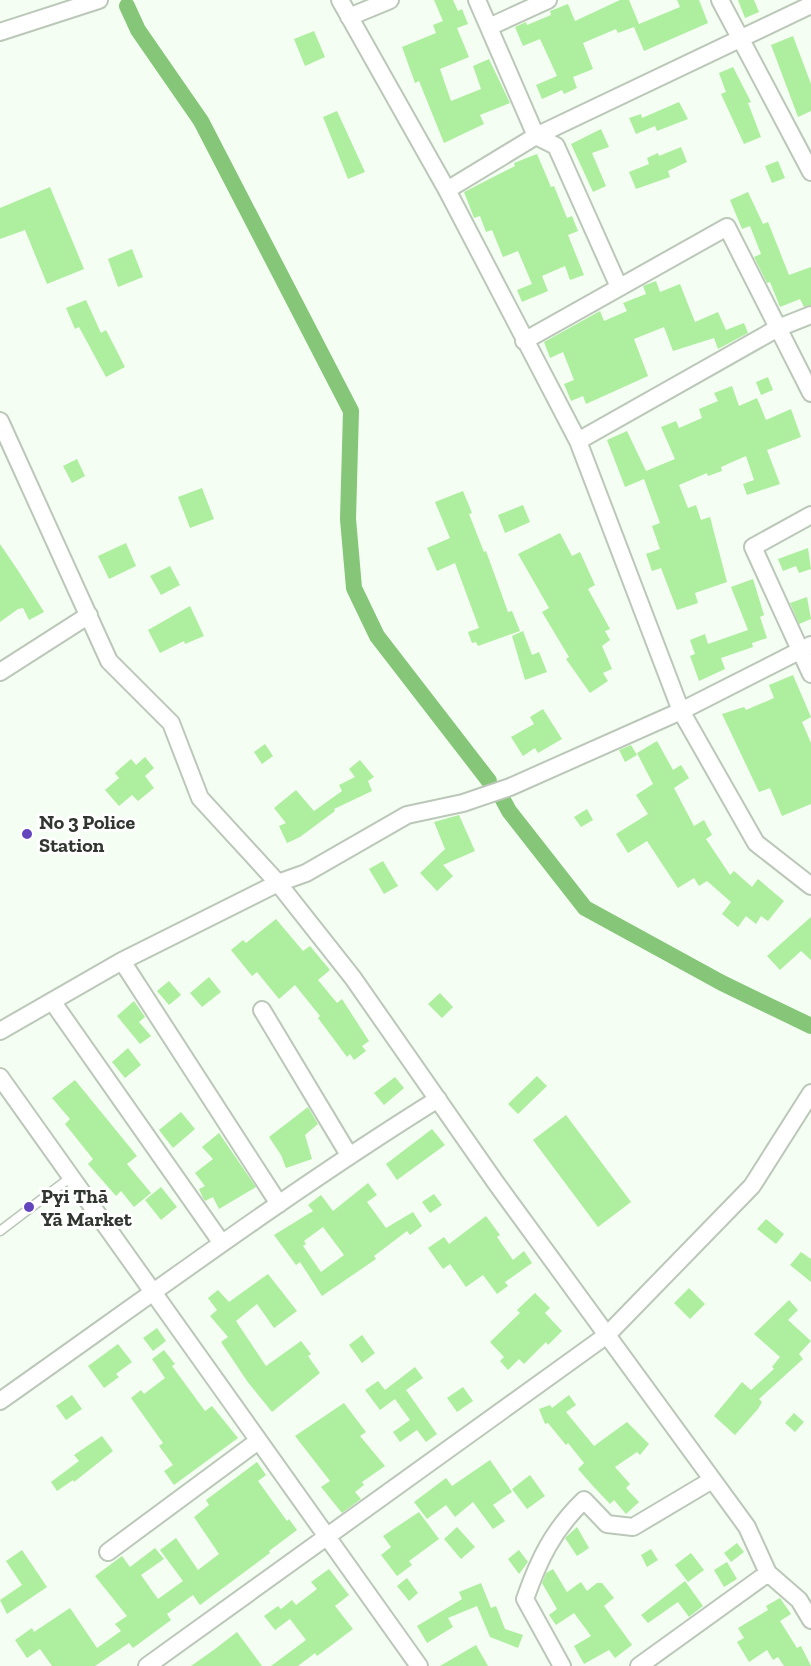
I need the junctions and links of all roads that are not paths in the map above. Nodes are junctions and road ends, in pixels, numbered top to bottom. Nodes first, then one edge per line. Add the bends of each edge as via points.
1 (99, 0) edge
2 (340, 0) edge
3 (390, 0) edge
4 (477, 0) edge
5 (548, 0) edge
6 (720, 0) edge
7 (811, 5) edge
8 (349, 17) junction
9 (489, 27) junction
10 (0, 32) edge
11 (740, 39) junction
12 (536, 136) junction
13 (811, 172) edge
14 (447, 190) junction
15 (619, 287) junction
16 (811, 315) edge
17 (778, 328) junction
18 (524, 340) junction
19 (811, 393) edge
20 (0, 422) edge
21 (578, 441) junction
22 (811, 515) edge
23 (89, 615) junction
24 (806, 648) edge
25 (0, 672) edge
26 (811, 674) edge
27 (681, 711) junction
28 (278, 884) junction
29 (811, 885) edge
30 (123, 961) junction
31 (52, 1001) junction
32 (262, 1010) dead end
33 (0, 1031) edge
34 (0, 1077) edge
35 (811, 1093) edge
36 (438, 1099) junction
37 (349, 1155) junction
38 (71, 1177) junction
39 (279, 1204) junction
40 (0, 1231) edge
41 (221, 1242) junction
42 (154, 1292) junction
43 (607, 1335) junction
44 (0, 1401) edge
45 (258, 1441) junction
46 (712, 1480) junction
47 (327, 1538) junction
48 (108, 1552) dead end
49 (768, 1573) junction
50 (811, 1620) edge
51 (147, 1666) edge
52 (419, 1666) edge
53 (562, 1666) edge
54 (639, 1666) edge

1 - 10 street
2 - 8 street
3 - 8 street
4 - 9 street
5 - 9 street
6 - 11 street
7 - 11 street
8 - 14 street
9 - 12 street
11 - 12 street
11 - 13 street
12 - 14 street
12 - 15 street via 556,146
14 - 18 street
15 - 17 street via 727,227
15 - 18 street
16 - 17 street
17 - 19 street
17 - 21 street
18 - 21 street
20 - 23 street
21 - 27 street
22 - 24 street via 753,547
23 - 25 street
23 - 28 street via 109,661 171,723 200,798
24 - 26 street
24 - 27 street
27 - 28 street via 510,787 463,803 407,815 306,873
27 - 29 street via 756,843
28 - 30 street
28 - 36 street via 353,978
30 - 31 street
30 - 39 street
31 - 33 street
31 - 41 street
32 - 37 street
34 - 38 street
35 - 43 street via 752,1186
36 - 37 street
36 - 43 street
37 - 39 street
38 - 40 lane
38 - 42 street
39 - 41 street
41 - 42 street
42 - 44 street
42 - 45 street
43 - 46 street
43 - 47 street
45 - 47 street
45 - 48 street
46 - 49 street via 747,1527
46 - 53 street via 633,1527 607,1524 584,1500 565,1519 538,1560 525,1599
47 - 51 street
47 - 52 street
49 - 50 street via 799,1600
49 - 54 street

